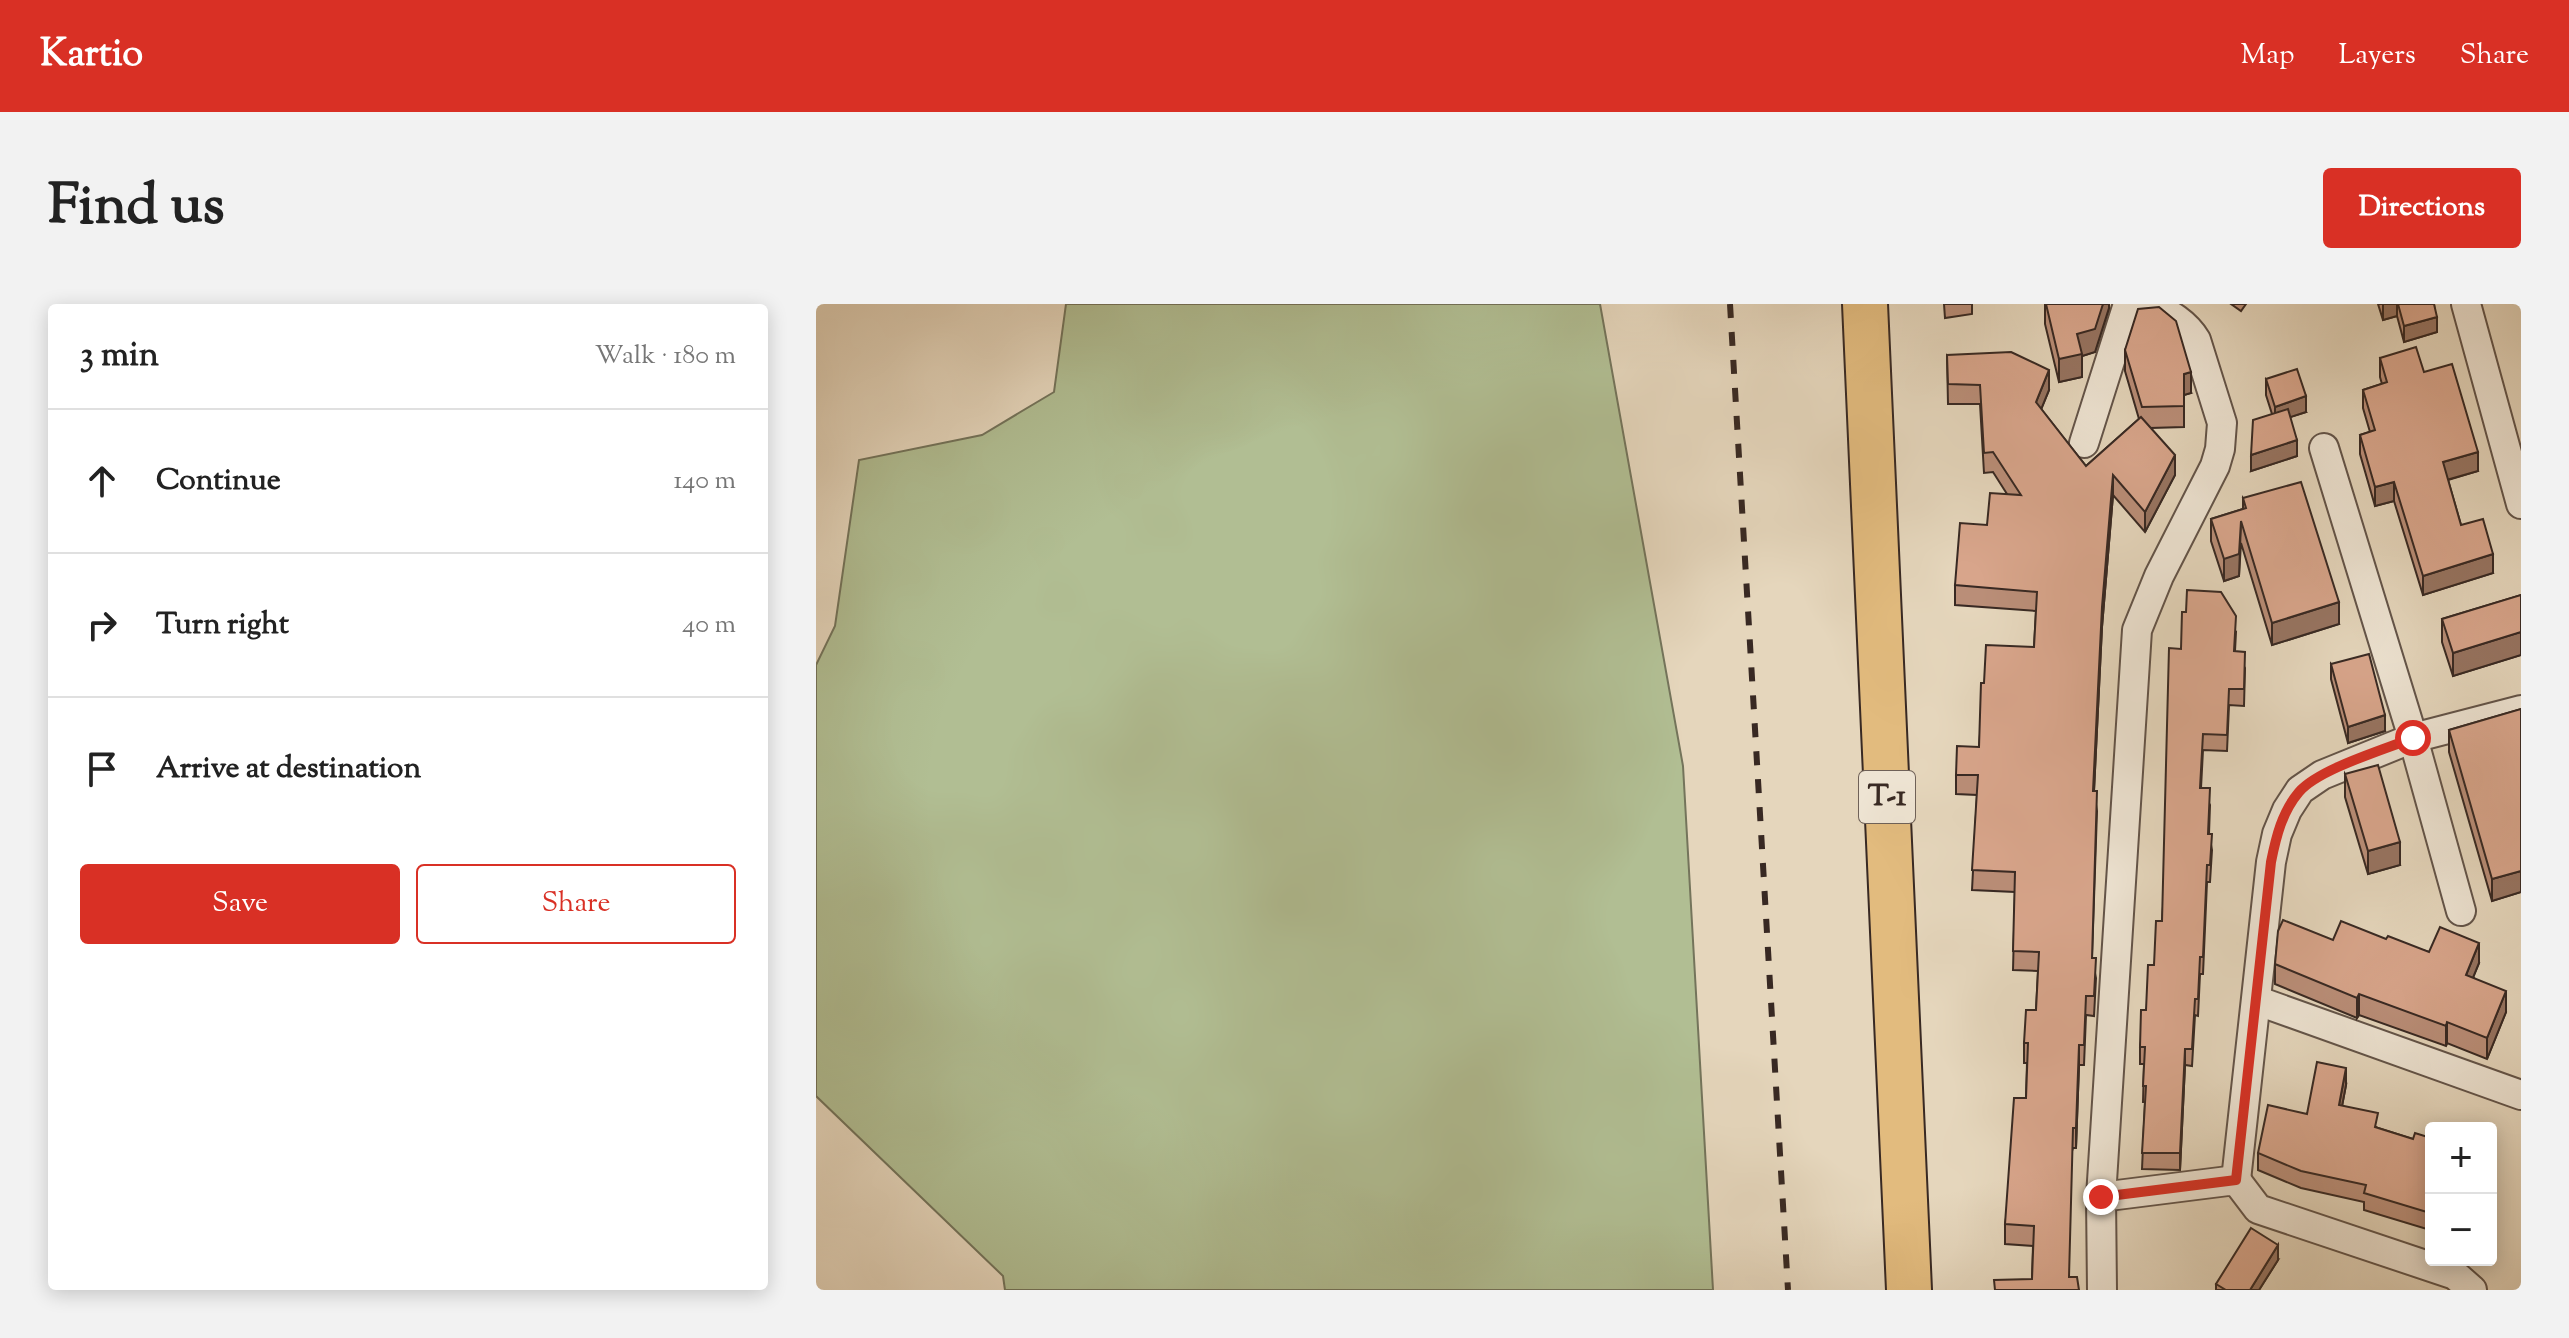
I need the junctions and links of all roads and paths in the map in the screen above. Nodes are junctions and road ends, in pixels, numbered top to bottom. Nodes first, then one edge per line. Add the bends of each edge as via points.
1 (1865, 304) edge
2 (2128, 304) edge
3 (2150, 304) edge
4 (2466, 304) edge
5 (2084, 443) dead end
6 (2324, 448) dead end
7 (2521, 504) edge
8 (2521, 710) edge
9 (2413, 738) junction
10 (2461, 911) dead end
11 (2258, 1001) junction
12 (2521, 1095) edge
13 (2236, 1180) junction
14 (2101, 1197) junction
15 (1909, 1290) edge
16 (2102, 1290) edge
17 (2472, 1290) edge

1 - 15 main road, T-1
2 - 5 street
3 - 14 street via 2177,318 2196,340 2222,423 2215,466 2137,630
4 - 7 street
6 - 9 street
8 - 9 street
9 - 10 street
9 - 11 street via 2322,775 2300,790 2287,810 2271,862
11 - 12 street
11 - 13 street
13 - 14 street
13 - 17 street via 2258,1209 2455,1275
14 - 16 street

